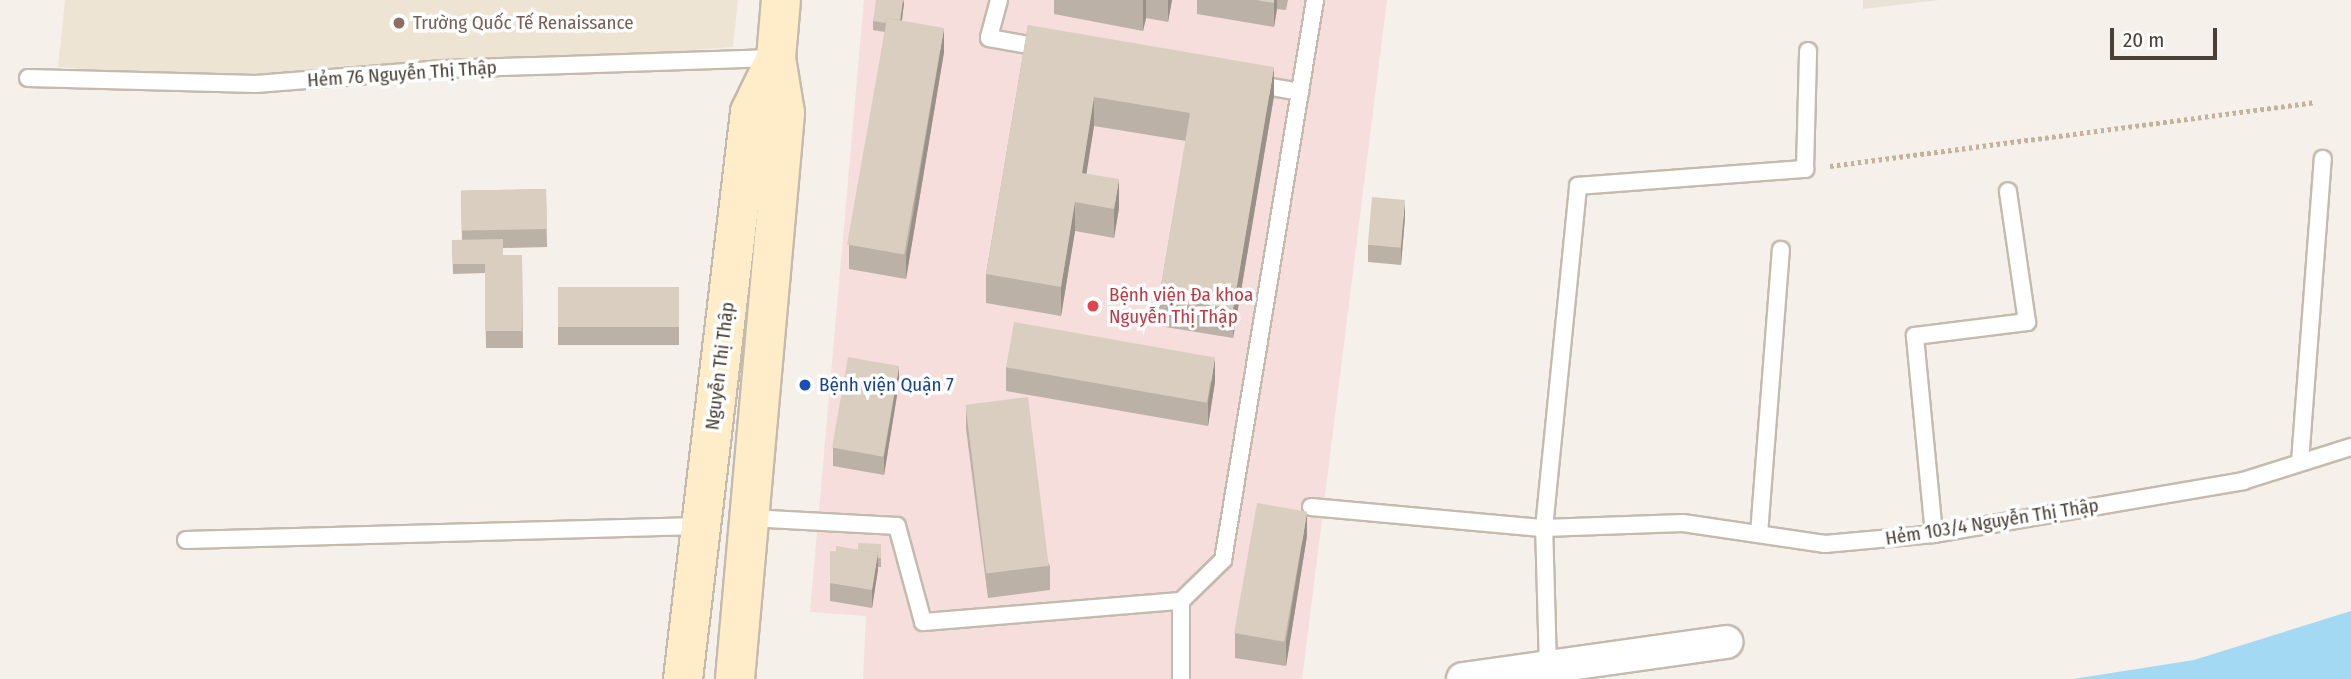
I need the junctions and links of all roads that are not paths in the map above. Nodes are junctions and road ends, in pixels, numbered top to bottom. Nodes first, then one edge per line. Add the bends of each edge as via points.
1 (781, 0) edge
2 (999, 0) edge
3 (1314, 0) edge
4 (1067, 51) edge
5 (1808, 51) dead end
6 (776, 58) junction
7 (28, 78) dead end
8 (1236, 80) edge
9 (1300, 92) junction
10 (2323, 159) dead end
11 (2008, 191) dead end
12 (1781, 250) dead end
13 (2351, 447) edge
14 (2301, 463) junction
15 (1311, 507) dead end
16 (750, 518) junction
17 (701, 526) junction
18 (1544, 528) junction
19 (1759, 534) junction
20 (1934, 534) junction
21 (187, 540) dead end
22 (1181, 601) junction
23 (1726, 642) dead end
24 (1548, 667) junction
25 (683, 679) edge
26 (735, 679) edge
27 (1181, 679) edge
28 (1463, 679) edge

1 - 6 main road, Nguyễn Thị Thập
2 - 4 lane via 989,38
3 - 9 lane
5 - 18 lane via 1805,169 1578,186
6 - 7 lane, Hẻm 76 Nguyễn Thị Thập via 443,69 256,84
6 - 16 main road, Nguyễn Thị Thập via 785,113
6 - 17 main road, Nguyễn Thị Thập via 751,112
8 - 9 lane
9 - 22 lane via 1223,560
10 - 14 lane
11 - 20 lane via 2027,322 1915,336
12 - 19 lane
13 - 14 lane, Hẻm 103/4 Nguyễn Thị Thập
14 - 20 lane, Hẻm 103/4 Nguyễn Thị Thập via 2243,481
15 - 18 lane, Hẻm 103/4 Nguyễn Thị Thập
16 - 22 lane via 897,526 923,622
16 - 26 main road, Nguyễn Thị Thập
17 - 21 lane
17 - 25 main road, Nguyễn Thị Thập
18 - 19 lane, Hẻm 103/4 Nguyễn Thị Thập via 1683,523
18 - 24 lane
19 - 20 lane, Hẻm 103/4 Nguyễn Thị Thập via 1825,544
22 - 27 lane
23 - 24 street
24 - 28 street

